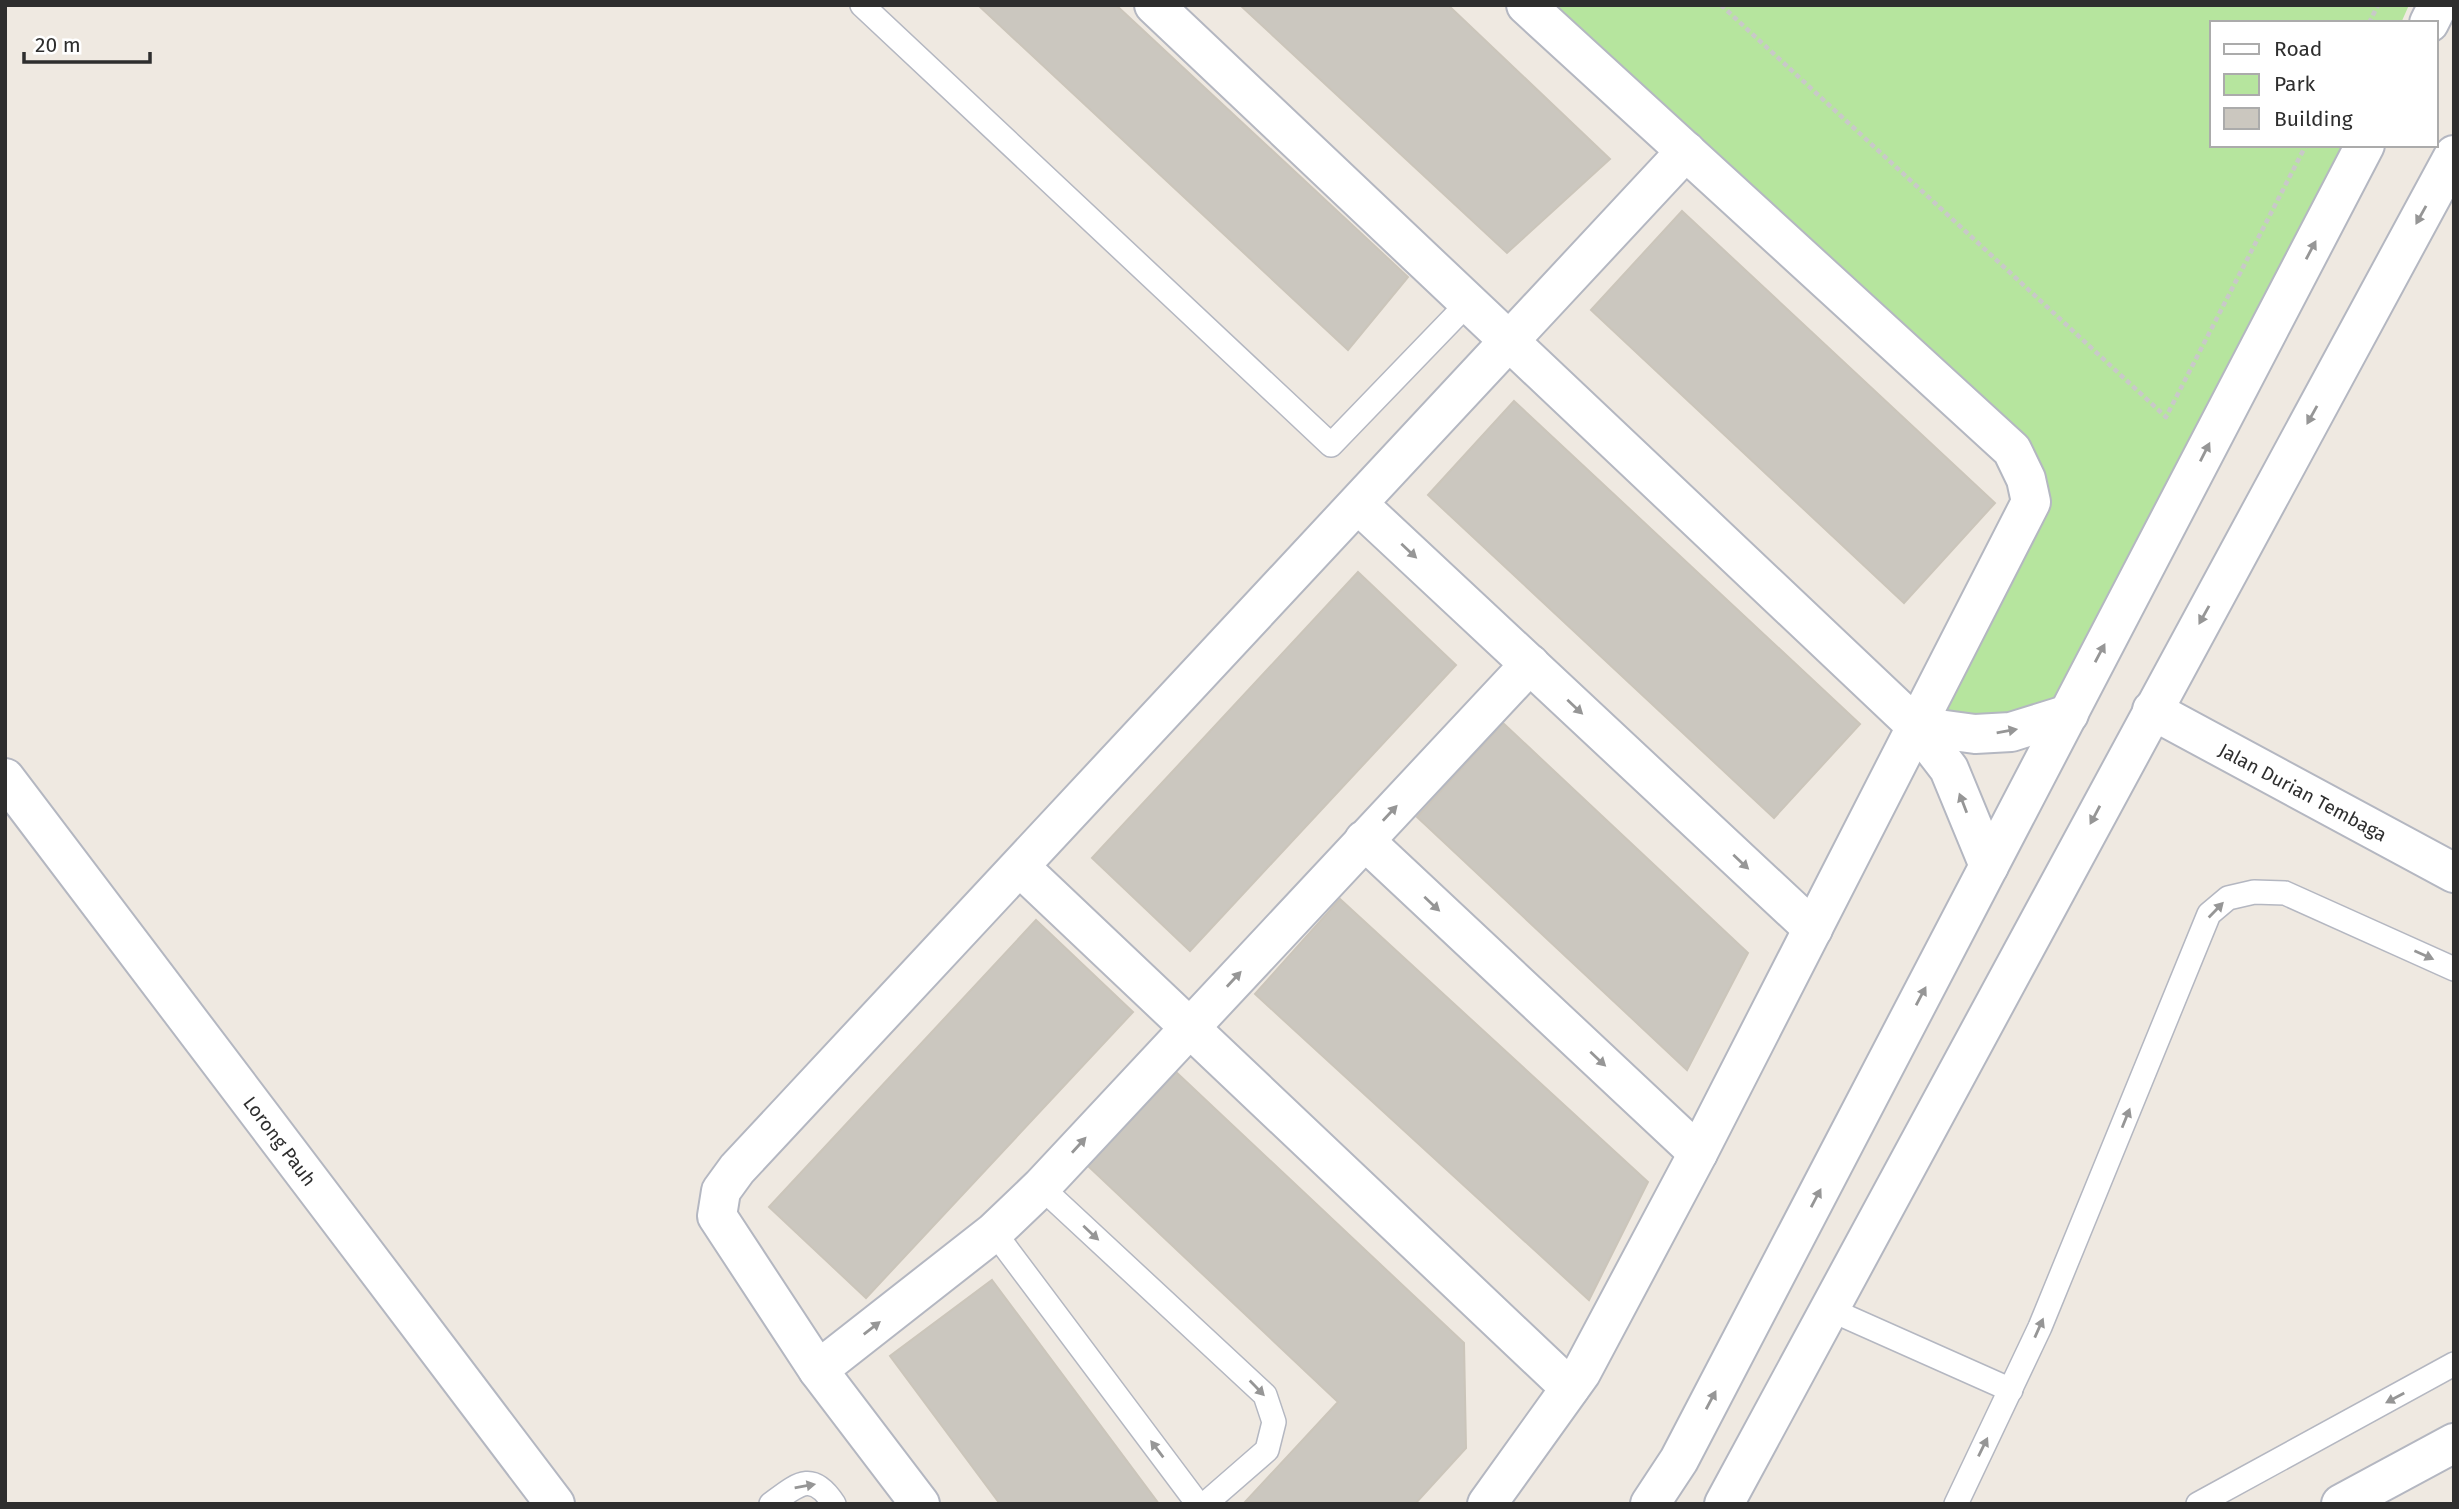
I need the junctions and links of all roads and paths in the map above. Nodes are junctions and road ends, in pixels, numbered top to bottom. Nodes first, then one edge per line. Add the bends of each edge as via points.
1 (862, 5) edge
2 (1154, 5) edge
3 (1526, 5) edge
4 (1721, 5) edge
5 (2378, 5) edge
6 (2438, 5) edge
7 (2370, 21) edge
8 (2430, 21) edge
9 (2305, 147) edge
10 (2364, 147) edge
11 (1686, 151) junction
12 (2454, 155) edge
13 (1468, 303) junction
14 (1510, 342) junction
15 (1359, 505) junction
16 (1530, 664) junction
17 (2152, 710) junction
18 (2069, 714) junction
19 (1916, 726) junction
20 (5, 778) edge
21 (1364, 840) junction
22 (1989, 866) junction
23 (1020, 867) junction
24 (2454, 873) edge
25 (1812, 929) junction
26 (2454, 969) edge
27 (1189, 1027) junction
28 (1698, 1153) junction
29 (1041, 1187) junction
30 (994, 1232) junction
31 (1829, 1309) junction
32 (2454, 1364) edge
33 (818, 1370) junction
34 (1570, 1388) junction
35 (2011, 1390) junction
36 (2454, 1443) edge
37 (555, 1504) edge
38 (771, 1504) edge
39 (834, 1504) edge
40 (920, 1504) edge
41 (1198, 1504) edge
42 (1205, 1504) edge
43 (1487, 1504) edge
44 (1650, 1504) edge
45 (1724, 1504) edge
46 (1956, 1504) edge
47 (2198, 1504) edge
48 (2340, 1504) edge

1 - 13 lane via 1331,445
2 - 13 street
3 - 11 street
4 - 9 path via 2166,417
5 - 7 path
6 - 8 street
18 -> 10 street
11 - 14 street
11 - 19 street via 2012,450 2026,479 2031,502
12 -> 17 street
13 - 14 street
14 - 15 street
14 - 19 street
15 -> 16 street
15 - 23 street
21 -> 16 street
16 -> 25 street
17 - 24 street, Jalan Durian Tembaga
17 -> 31 street
19 -> 18 street via 1975,734 2011,732
18 - 22 street
22 -> 19 street via 1949,769
19 - 25 street
20 - 37 street, Lorong Pauh
27 -> 21 street
21 -> 28 street
44 -> 22 street via 1679,1460
23 - 27 street
23 - 33 street via 737,1169 716,1203 717,1216
25 - 28 street
35 -> 26 lane via 2209,914 2228,898 2254,892 2285,893
29 -> 27 street
27 - 34 street
28 - 34 street
29 - 30 street
29 -> 42 lane via 1265,1395 1274,1422 1267,1450
33 -> 30 street
41 -> 30 lane
31 - 35 lane
31 - 45 street
32 -> 47 lane
33 - 40 street
34 - 43 street
46 -> 35 lane
36 - 48 street
38 -> 39 lane via 808,1482 825,1489

